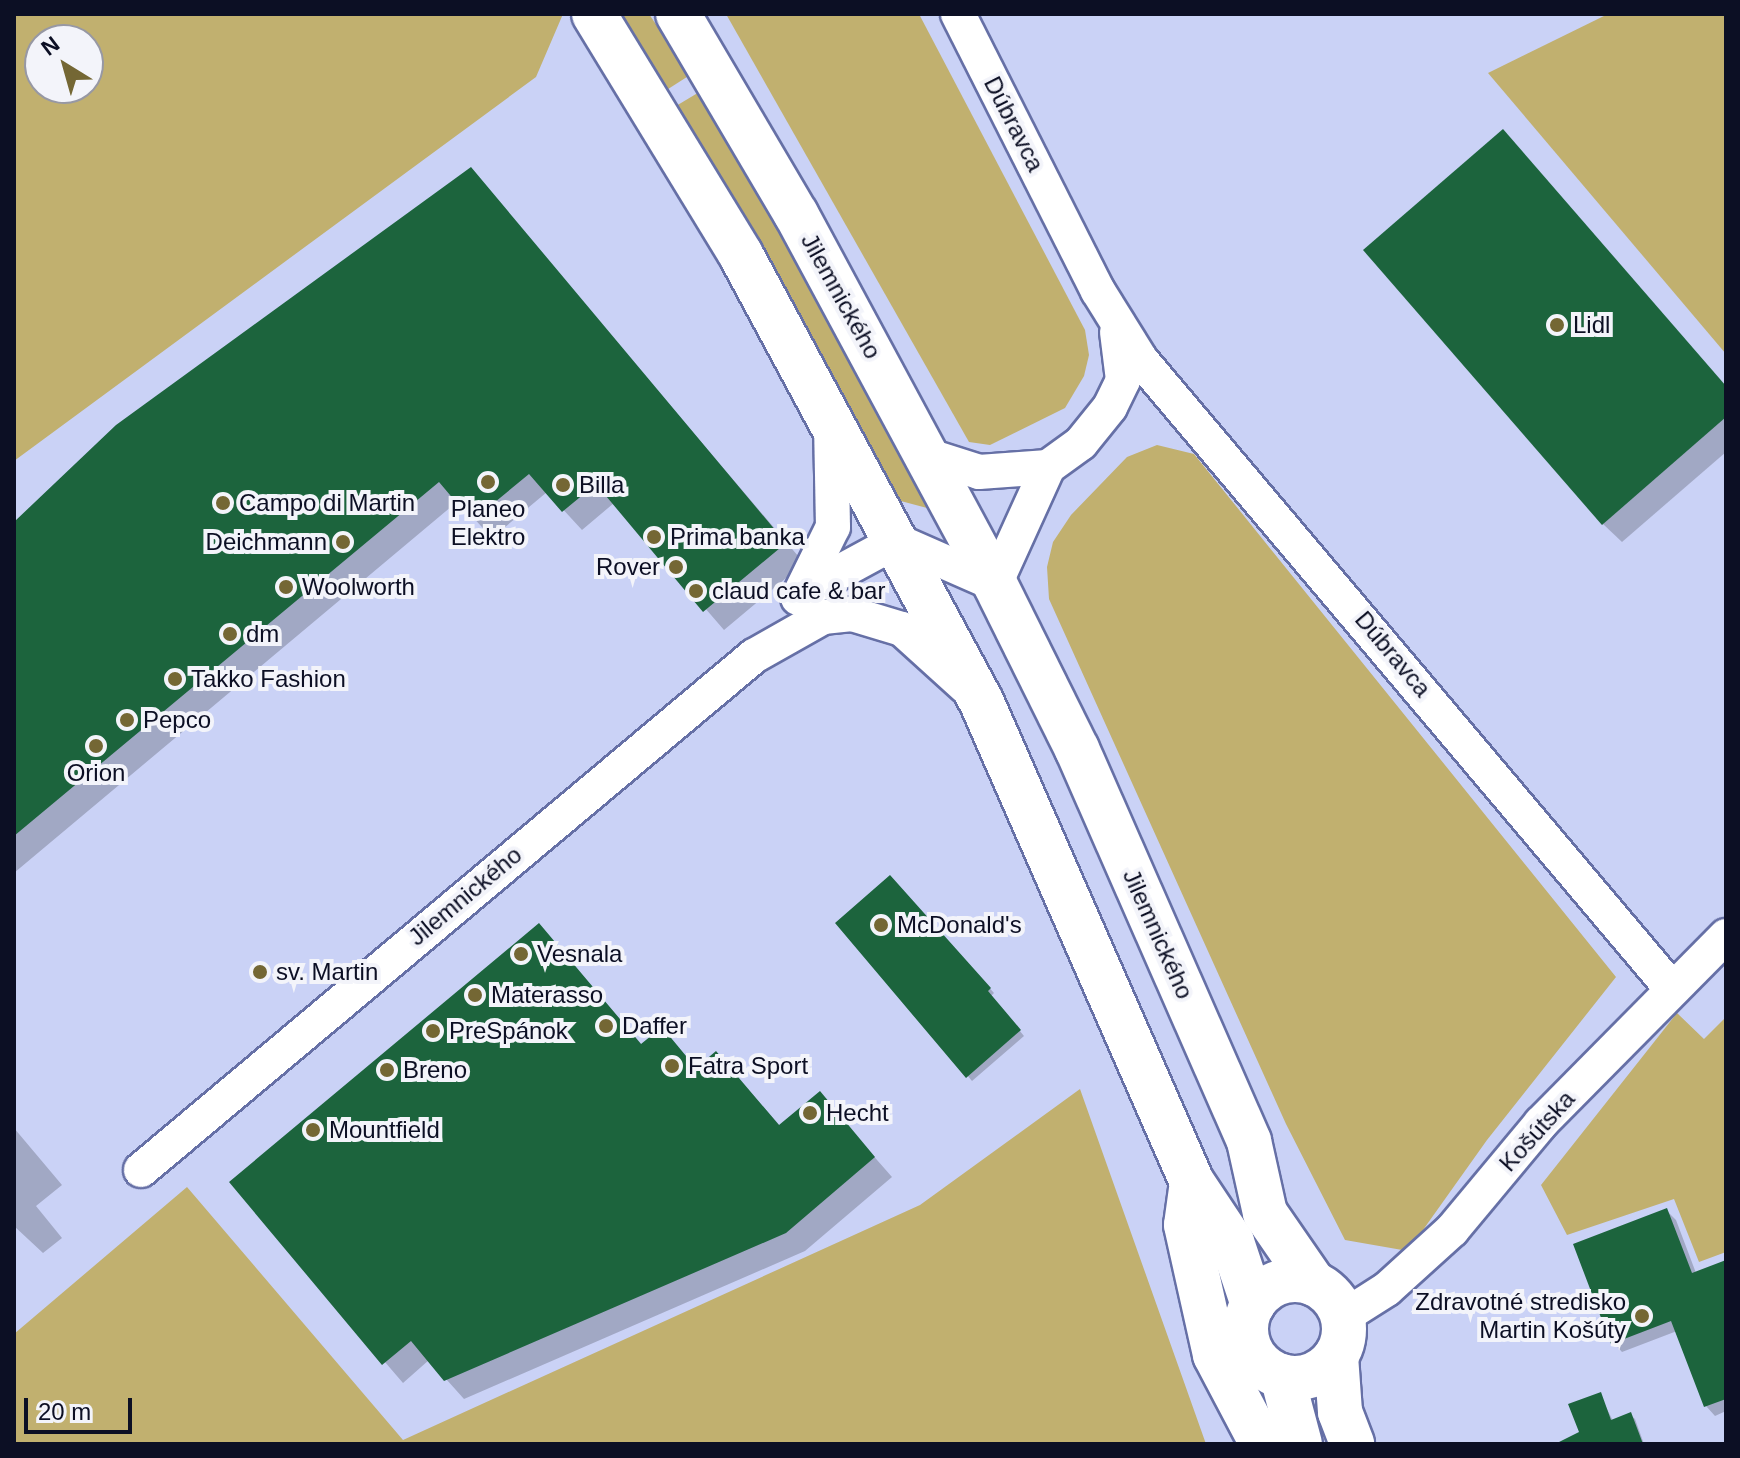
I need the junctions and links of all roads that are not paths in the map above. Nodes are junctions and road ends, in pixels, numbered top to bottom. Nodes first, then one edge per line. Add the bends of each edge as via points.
1 (594, 14) edge
2 (678, 14) edge
3 (958, 14) edge
4 (1114, 320) junction
5 (830, 415) junction
6 (929, 456) junction
7 (1048, 467) junction
8 (897, 541) junction
9 (995, 584) junction
10 (803, 592) junction
11 (754, 656) junction
12 (982, 703) junction
13 (1726, 936) edge
14 (1672, 989) junction
15 (141, 1170) dead end
16 (1192, 1182) junction
17 (1314, 1284) junction
18 (1253, 1305) junction
19 (1340, 1336) junction
20 (1282, 1376) junction
21 (1262, 1444) edge
22 (1300, 1444) edge
23 (1352, 1444) edge

1 - 5 main road, Jilemnického
2 - 6 main road, Jilemnického
3 - 4 street, Dúbravca
4 - 7 street, Dúbravca via 1123,350 1123,380 1110,407 1081,443
4 - 14 street, Dúbravca via 1141,360
5 - 8 main road, Jilemnického
5 - 10 street, Jilemnického via 833,527
6 - 7 street via 979,472
6 - 9 main road, Jilemnického
7 - 9 street, Dúbravca
8 - 9 street
8 - 10 street, Jilemnického
8 - 12 main road, Jilemnického
9 - 17 main road, Jilemnického via 1077,749 1249,1141 1265,1213
10 - 11 street, Jilemnického
11 - 12 street, Jilemnického via 823,617 852,614 902,629
11 - 15 street, Jilemnického
12 - 16 main road, Jilemnického
13 - 14 street, Košútska
14 - 19 street, Košútska via 1541,1123 1452,1230
16 - 18 main road, Jilemnického via 1232,1242
16 - 21 main road via 1186,1225 1215,1355
17 - 18 main road via 1300,1280 1273,1286
17 - 19 main road, Jilemnického via 1332,1297
18 - 20 main road, Jilemnického via 1247,1333 1252,1352
19 - 20 main road via 1310,1376
19 - 23 main road via 1340,1412
20 - 22 main road

